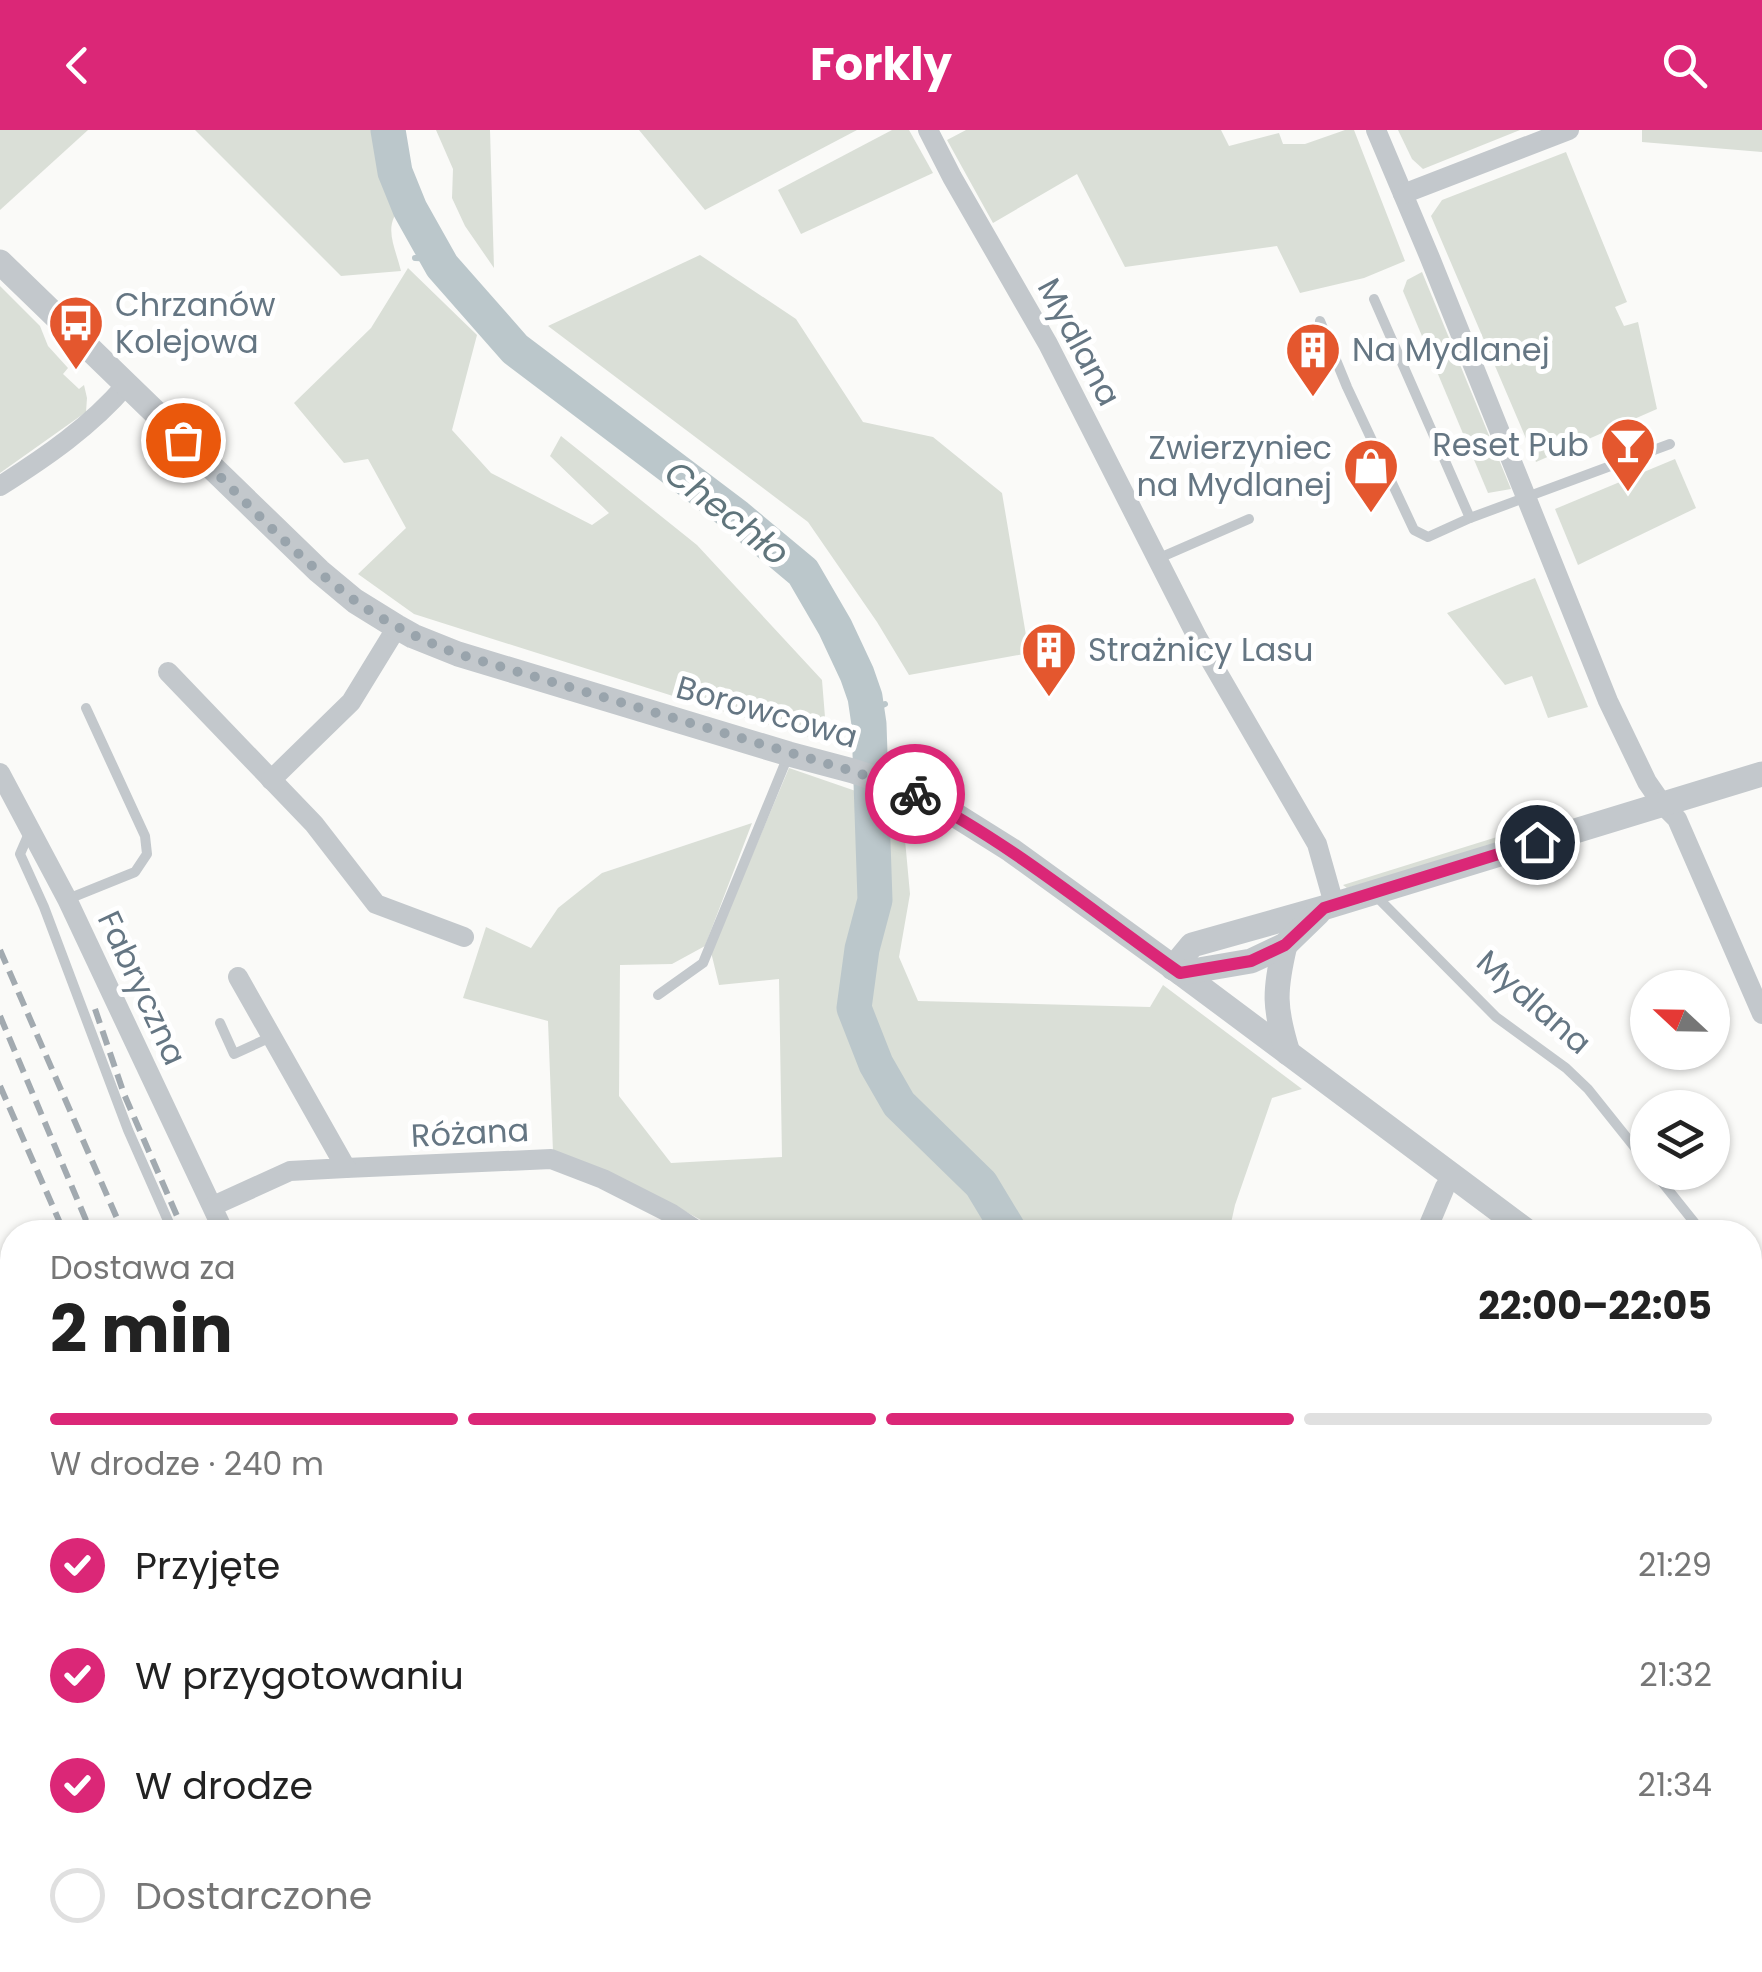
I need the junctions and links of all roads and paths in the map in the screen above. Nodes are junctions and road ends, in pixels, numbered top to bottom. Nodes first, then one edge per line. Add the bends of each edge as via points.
1 (928, 130) edge
2 (1376, 130) edge
3 (1570, 130) edge
4 (1403, 194) junction
5 (0, 262) edge
6 (1374, 299) dead end
7 (1320, 320) dead end
8 (126, 385) junction
9 (1670, 444) dead end
10 (0, 486) edge
11 (1526, 498) junction
12 (1470, 518) junction
13 (1249, 519) dead end
14 (1157, 558) junction
15 (397, 627) junction
16 (168, 672) dead end
17 (86, 708) dead end
18 (788, 754) junction
19 (0, 773) edge
20 (1762, 774) edge
21 (271, 780) junction
22 (1663, 804) junction
23 (30, 831) junction
24 (1373, 893) junction
25 (67, 900) junction
26 (1329, 906) junction
27 (464, 937) dead end
28 (1192, 944) junction
29 (1285, 945) junction
30 (1146, 949) junction
31 (1177, 970) junction
32 (238, 976) dead end
33 (658, 995) dead end
34 (1762, 1014) edge
35 (220, 1023) dead end
36 (272, 1036) junction
37 (1288, 1054) junction
38 (1630, 1142) edge
39 (346, 1168) junction
40 (1453, 1176) junction
41 (1668, 1190) edge
42 (213, 1206) junction
43 (168, 1220) edge
44 (219, 1220) edge
45 (681, 1220) edge
46 (1431, 1220) edge
47 (1512, 1220) edge
48 (1692, 1220) edge

1 - 14 street, Mydlana
2 - 4 street
3 - 4 street
4 - 11 street
5 - 8 street, Borowcowa
6 - 12 lane
7 - 12 lane via 1414,530 1428,537
8 - 10 street via 92,420
8 - 15 street, Borowcowa via 319,571
9 - 11 lane
11 - 12 lane
11 - 22 street via 1608,701
13 - 14 lane
14 - 26 street, Mydlana via 1317,844
15 - 18 street, Borowcowa via 458,654
15 - 21 street via 351,702
16 - 21 street
17 - 25 lane via 145,836 147,854 134,872
18 - 30 street, Borowcowa via 902,788 952,813
18 - 33 lane via 703,963
19 - 23 street, Fabryczna
20 - 22 street
21 - 27 street via 376,904
22 - 24 street
22 - 34 street via 1676,819
23 - 25 street, Fabryczna
23 - 43 lane via 20,854
24 - 26 street
24 - 38 lane, Mydlana via 1496,1017 1588,1089
25 - 42 street, Fabryczna
26 - 28 street
26 - 29 street
28 - 30 street
28 - 31 street
29 - 31 street via 1251,961
29 - 37 street via 1276,984
30 - 31 street, Borowcowa
31 - 37 street, Borowcowa
32 - 36 street
35 - 36 lane via 234,1054
36 - 39 street
37 - 40 street, Borowcowa
39 - 42 street, Różana via 290,1170
39 - 45 street, Różana via 551,1159
40 - 46 street
40 - 47 street, Borowcowa
41 - 48 lane
42 - 44 street, Fabryczna

